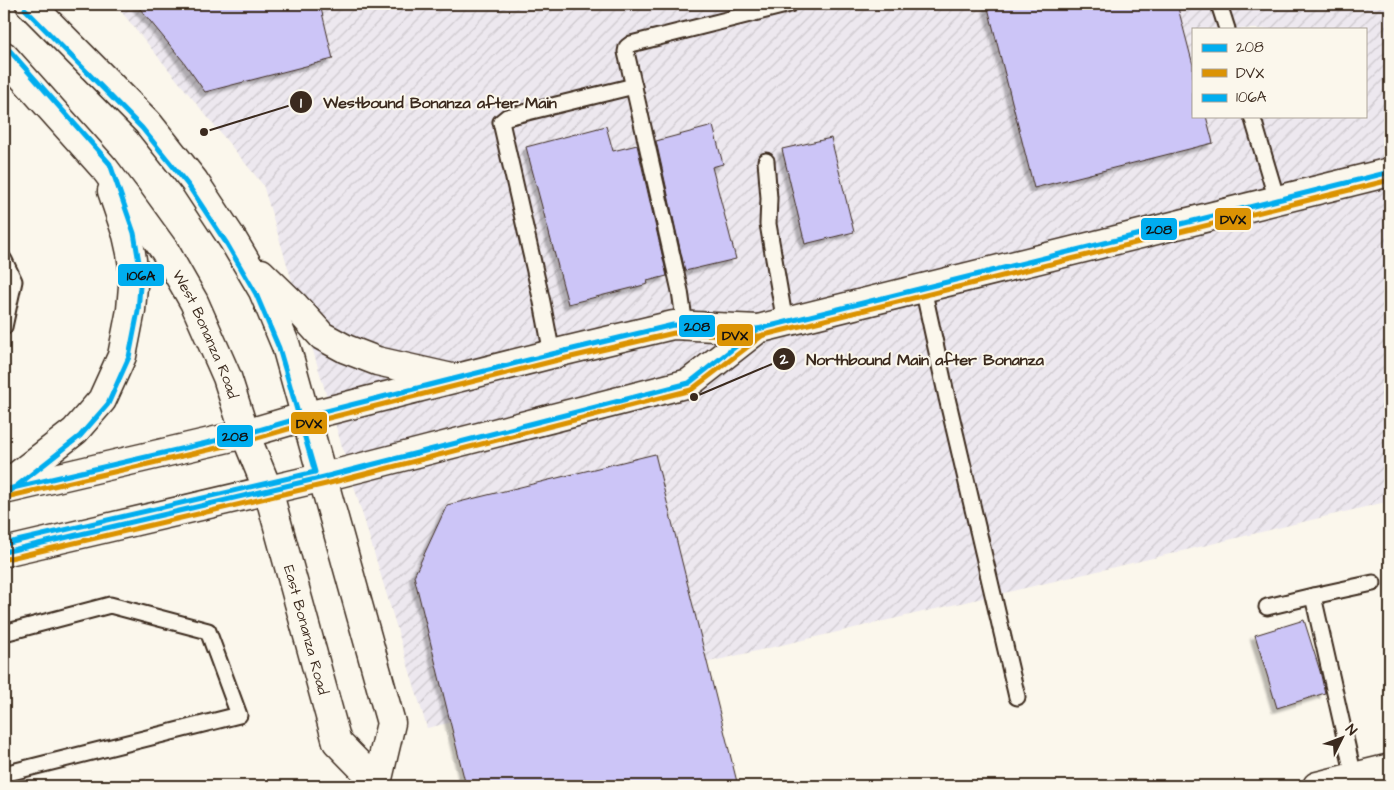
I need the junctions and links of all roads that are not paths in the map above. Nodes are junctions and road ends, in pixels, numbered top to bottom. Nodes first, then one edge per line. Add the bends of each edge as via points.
1 (30, 4) edge
2 (790, 4) edge
3 (1220, 4) edge
4 (1227, 28) edge
5 (4, 56) edge
6 (634, 86) junction
7 (1253, 118) edge
8 (766, 160) dead end
9 (104, 168) junction
10 (1390, 172) edge
11 (1277, 200) junction
12 (244, 257) junction
13 (4, 260) edge
14 (923, 288) junction
15 (785, 323) junction
16 (685, 326) junction
17 (4, 327) edge
18 (758, 329) junction
19 (552, 354) junction
20 (456, 379) junction
21 (307, 416) junction
22 (245, 434) junction
23 (257, 462) joint
24 (324, 477) junction
25 (4, 486) edge
26 (4, 490) edge
27 (268, 490) junction
28 (4, 552) edge
29 (1373, 583) dead end
30 (1313, 596) junction
31 (1267, 607) dead end
32 (4, 634) edge
33 (1017, 697) dead end
34 (1390, 768) edge
35 (4, 774) edge
36 (1354, 777) junction
37 (378, 785) edge
38 (1317, 786) edge

1 - 12 main road via 148,123 194,182
2 - 6 lane via 628,45 626,52
3 - 4 lane
5 - 9 main road, West Bonanza Road
6 - 16 lane
6 - 19 lane via 507,117 500,122
7 - 11 lane
8 - 15 lane via 768,224
9 - 22 main road, West Bonanza Road via 165,251 194,302 227,377
9 - 25 main road via 126,234 134,274 122,356 102,400 75,431
10 - 11 main road
11 - 14 main road
12 - 20 main road via 322,336 364,357
12 - 21 main road via 263,291 286,346
13 - 17 lane via 14,281
14 - 15 main road
14 - 33 lane
15 - 18 main road
16 - 18 main road
16 - 19 main road via 673,325
18 - 24 main road via 689,383
19 - 20 main road
20 - 21 main road
21 - 22 main road
21 - 24 main road, East Bonanza Road
22 - 23 main road, West Bonanza Road
22 - 26 main road
23 - 27 main road, East Bonanza Road
24 - 27 main road
24 - 37 main road, East Bonanza Road via 391,723
27 - 28 main road
27 - 37 main road, East Bonanza Road via 337,742
29 - 30 lane
30 - 31 lane
30 - 36 lane
32 - 35 lane via 110,605 208,631 239,715
34 - 36 main road
36 - 38 main road

